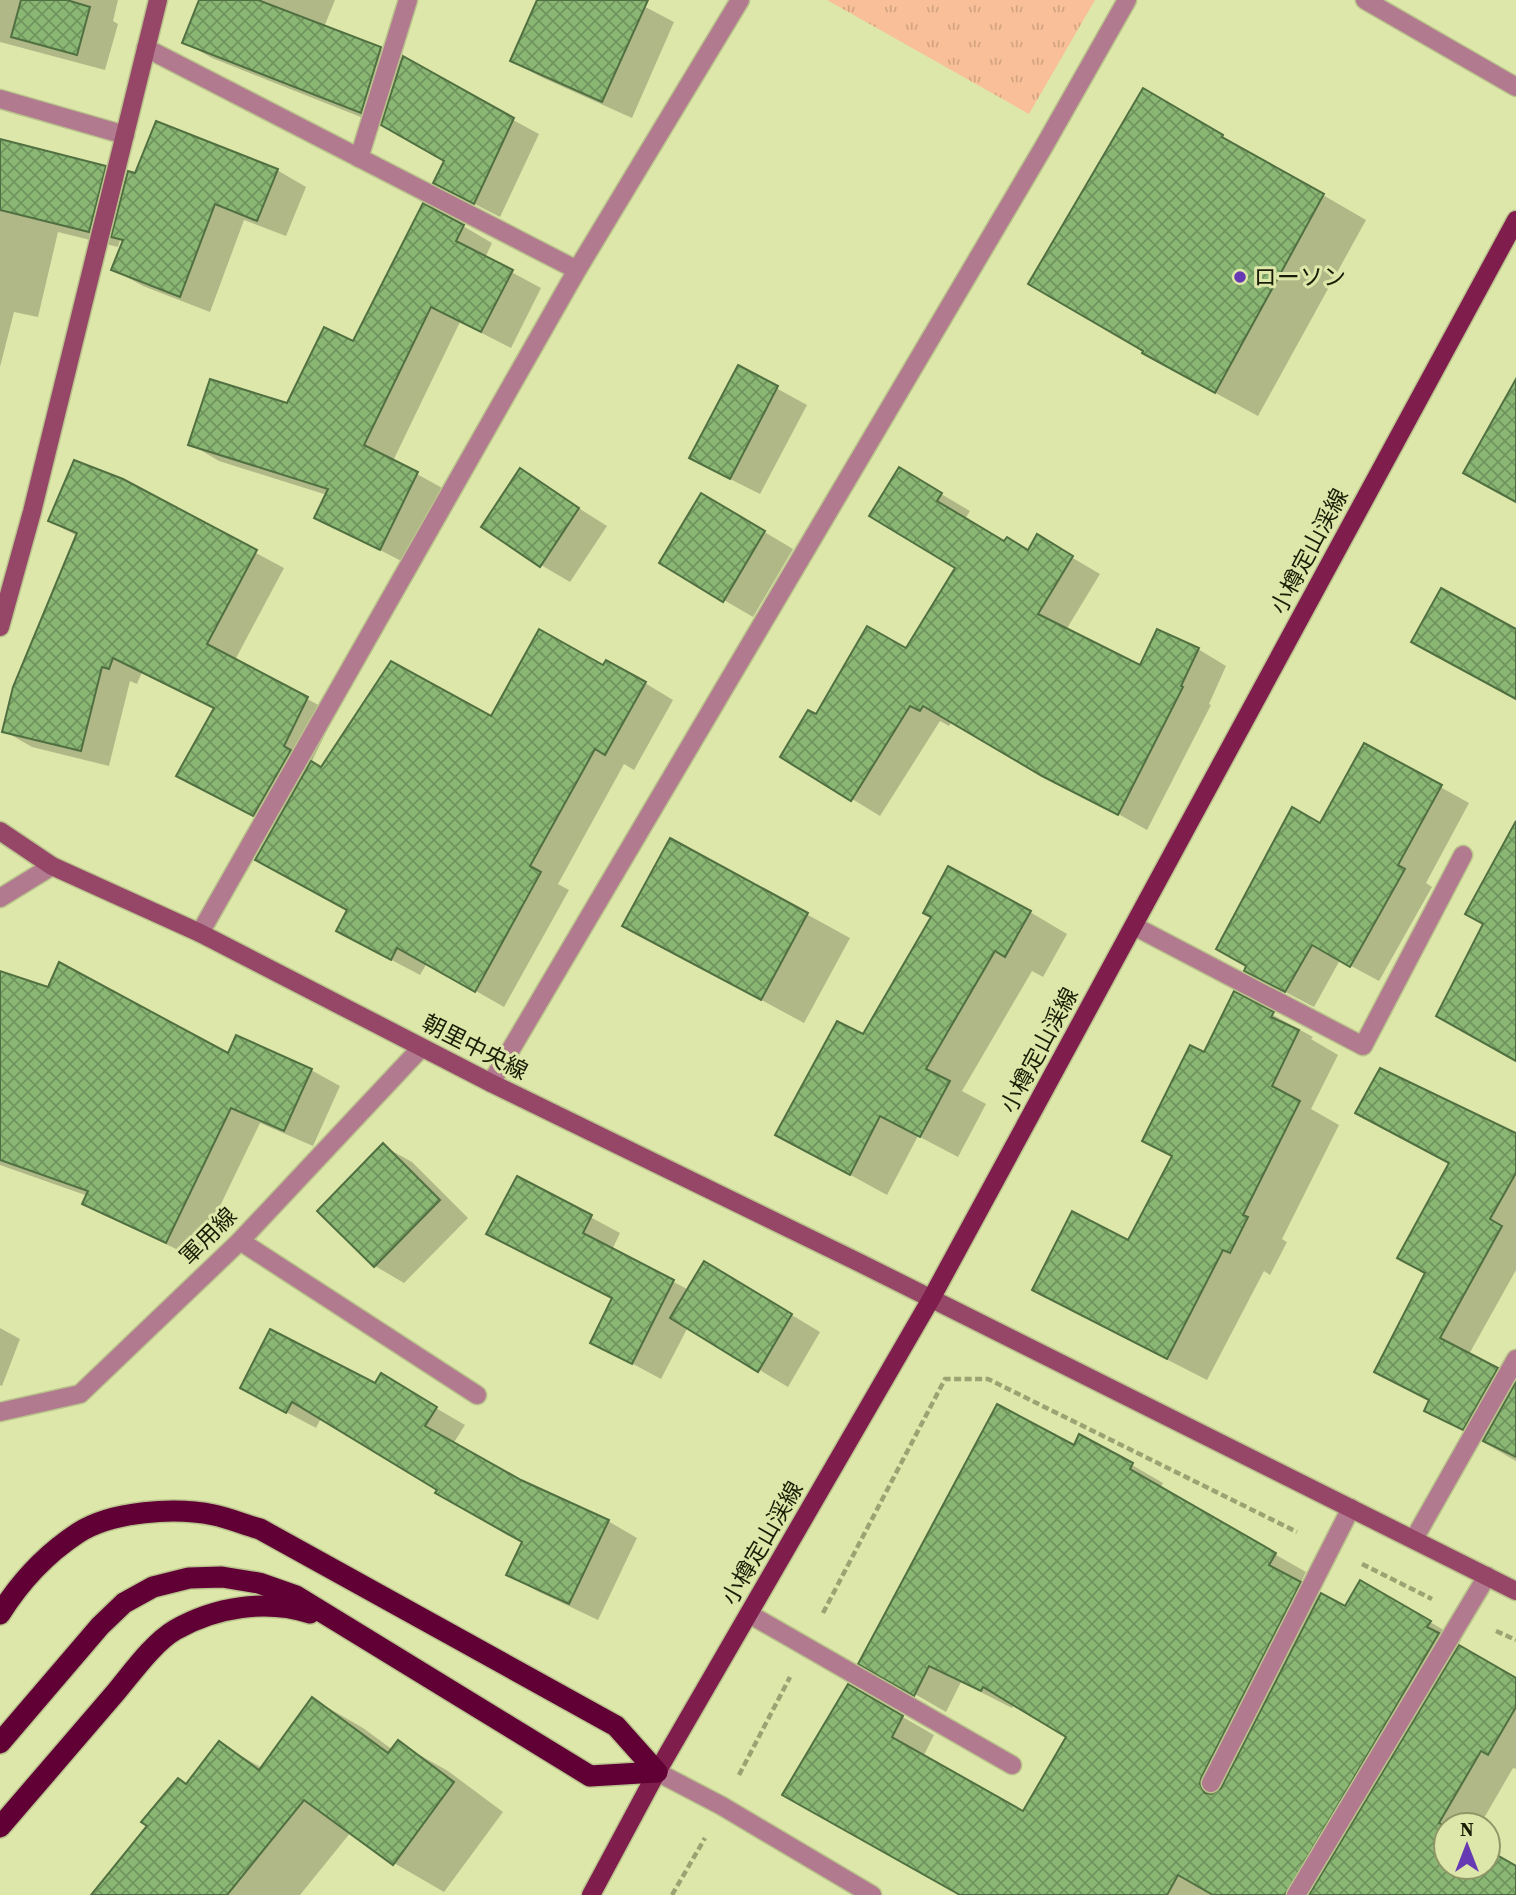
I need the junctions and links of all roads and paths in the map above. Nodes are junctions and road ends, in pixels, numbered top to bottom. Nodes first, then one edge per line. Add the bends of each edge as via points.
1 (158, 0) edge
2 (408, 0) edge
3 (740, 0) edge
4 (1127, 0) edge
5 (1365, 0) edge
6 (146, 48) junction
7 (1516, 86) edge
8 (0, 99) edge
9 (125, 135) junction
10 (359, 158) junction
11 (1516, 220) edge
12 (577, 270) junction
13 (0, 627) edge
14 (0, 831) edge
15 (1463, 855) dead end
16 (52, 866) junction
17 (0, 898) edge
18 (1134, 926) junction
19 (200, 933) junction
20 (421, 1048) junction
21 (491, 1083) junction
22 (240, 1241) junction
23 (932, 1298) junction
24 (1516, 1359) edge
25 (477, 1395) dead end
26 (0, 1412) edge
27 (1351, 1508) junction
28 (1413, 1539) junction
29 (1331, 1549) junction
30 (1487, 1576) junction
31 (16, 1588) junction
32 (1516, 1591) edge
33 (0, 1604) edge
34 (0, 1614) edge
35 (749, 1614) junction
36 (1463, 1614) junction
37 (345, 1625) junction
38 (1516, 1640) edge
39 (806, 1646) junction
40 (0, 1743) edge
41 (1012, 1765) dead end
42 (657, 1772) junction
43 (1211, 1783) dead end
44 (722, 1806) junction
45 (0, 1826) edge
46 (591, 1895) edge
47 (672, 1895) edge
48 (872, 1895) edge
49 (1296, 1895) edge

1 - 6 street
2 - 10 street
3 - 12 street
4 - 21 street
5 - 7 street
6 - 9 street
6 - 10 street
8 - 9 street
9 - 13 street
10 - 12 street
11 - 18 main road, 小樽定山渓線
12 - 19 street
14 - 16 street, 朝里中央線
15 - 18 street via 1363,1046
16 - 17 street
16 - 19 street, 朝里中央線
18 - 23 main road, 小樽定山渓線
19 - 20 street, 朝里中央線
20 - 21 street, 朝里中央線
20 - 22 street, 軍用線
21 - 23 street, 朝里中央線
22 - 25 street
22 - 26 street, 軍用線 via 79,1394
23 - 27 street, 朝里中央線
23 - 35 main road, 小樽定山渓線
24 - 28 street
27 - 28 street, 朝里中央線
27 - 29 street
28 - 30 street, 朝里中央線
29 - 36 path
29 - 39 path via 988,1379 945,1379
29 - 43 street
30 - 32 street, 朝里中央線
30 - 36 street
31 - 33 highway
31 - 34 highway
31 - 42 highway via 79,1532 121,1516 165,1511 214,1515 260,1529 617,1726
35 - 39 street
35 - 42 main road, 小樽定山渓線
36 - 38 path
36 - 49 street
37 - 40 highway via 296,1597 259,1583 189,1578 153,1587 100,1626
37 - 42 highway via 590,1776
37 - 45 highway via 293,1608 247,1606 206,1615 173,1631
39 - 41 street
39 - 44 path
42 - 44 street
42 - 46 main road, 小樽定山渓線
44 - 47 path
44 - 48 street

